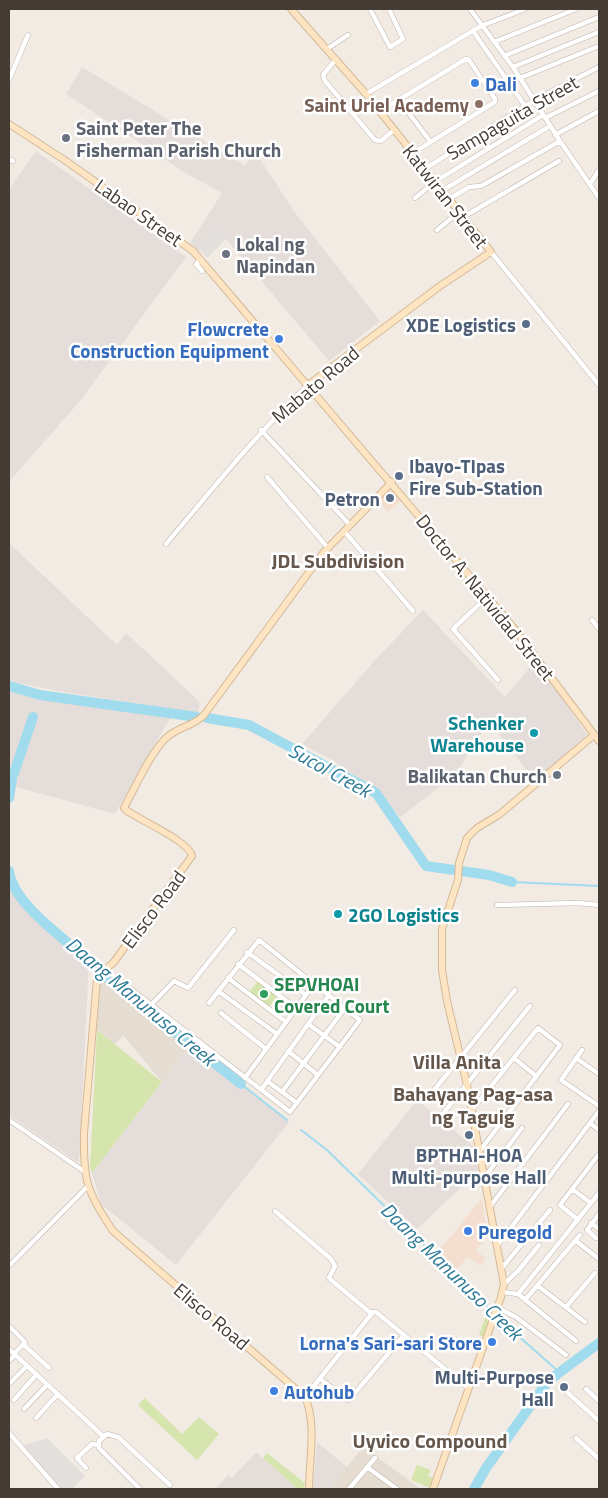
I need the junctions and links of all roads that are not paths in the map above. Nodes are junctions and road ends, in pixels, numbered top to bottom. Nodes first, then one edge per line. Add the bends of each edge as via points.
1 (291, 9) edge
2 (370, 9) edge
3 (389, 9) edge
4 (470, 9) edge
5 (525, 9) edge
6 (576, 9) edge
7 (599, 17) edge
8 (481, 26) junction
9 (472, 31) junction
10 (599, 32) edge
11 (28, 35) dead end
12 (348, 35) dead end
13 (494, 42) junction
14 (599, 46) edge
15 (327, 49) junction
16 (504, 56) junction
17 (336, 59) junction
18 (513, 67) junction
19 (599, 67) edge
20 (520, 78) junction
21 (9, 80) edge
22 (599, 90) edge
23 (366, 94) junction
24 (398, 99) junction
25 (535, 100) junction
26 (525, 106) junction
27 (380, 111) junction
28 (599, 111) edge
29 (544, 117) junction
30 (9, 124) edge
31 (550, 126) junction
32 (394, 130) junction
33 (555, 135) junction
34 (430, 141) junction
35 (560, 141) junction
36 (413, 152) junction
37 (559, 161) dead end
38 (426, 168) junction
39 (599, 170) edge
40 (436, 181) junction
41 (590, 184) junction
42 (443, 190) junction
43 (599, 196) edge
44 (415, 198) dead end
45 (449, 198) junction
46 (461, 215) junction
47 (437, 230) dead end
48 (194, 251) joint
49 (491, 252) junction
50 (201, 259) junction
51 (202, 271) dead end
52 (308, 385) junction
53 (599, 385) edge
54 (261, 430) junction
55 (267, 477) dead end
56 (392, 482) junction
57 (350, 524) junction
58 (344, 531) junction
59 (166, 544) dead end
60 (328, 548) junction
61 (488, 596) junction
62 (413, 611) dead end
63 (592, 620) dead end
64 (599, 629) edge
65 (498, 680) dead end
66 (594, 735) junction
67 (599, 741) edge
68 (497, 905) dead end
69 (599, 905) edge
70 (234, 930) dead end
71 (247, 952) junction
72 (238, 964) junction
73 (103, 971) junction
74 (228, 978) junction
75 (321, 989) dead end
76 (218, 990) junction
77 (515, 990) dead end
78 (306, 995) junction
79 (329, 995) junction
80 (209, 1003) dead end
81 (152, 1004) junction
82 (530, 1006) dead end
83 (296, 1008) junction
84 (345, 1008) junction
85 (221, 1013) dead end
86 (286, 1022) junction
87 (308, 1024) junction
88 (277, 1034) junction
89 (324, 1036) junction
90 (340, 1048) junction
91 (266, 1049) junction
92 (582, 1050) dead end
93 (288, 1051) junction
94 (514, 1058) junction
95 (576, 1058) junction
96 (460, 1059) junction
97 (303, 1063) junction
98 (599, 1074) edge
99 (318, 1075) junction
100 (536, 1076) junction
101 (244, 1078) junction
102 (267, 1081) junction
103 (467, 1085) junction
104 (261, 1090) junction
105 (282, 1092) junction
106 (432, 1094) dead end
107 (296, 1103) junction
108 (568, 1104) dead end
109 (599, 1106) edge
110 (599, 1111) edge
111 (472, 1112) junction
112 (441, 1116) dead end
113 (9, 1120) edge
114 (590, 1123) junction
115 (522, 1128) dead end
116 (599, 1130) edge
117 (479, 1152) junction
118 (598, 1158) edge
119 (85, 1172) junction
120 (484, 1178) junction
121 (87, 1187) junction
122 (572, 1190) junction
123 (599, 1193) edge
124 (591, 1203) junction
125 (489, 1208) junction
126 (550, 1210) dead end
127 (275, 1211) dead end
128 (599, 1214) edge
129 (578, 1220) junction
130 (591, 1223) junction
131 (599, 1229) edge
132 (580, 1235) dead end
133 (596, 1238) dead end
134 (576, 1241) junction
135 (496, 1246) junction
136 (539, 1246) dead end
137 (599, 1259) edge
138 (9, 1266) edge
139 (501, 1269) junction
140 (595, 1273) dead end
141 (504, 1284) junction
142 (538, 1286) junction
143 (503, 1292) junction
144 (518, 1294) junction
145 (525, 1300) junction
146 (566, 1307) junction
147 (496, 1312) junction
148 (374, 1313) junction
149 (585, 1322) dead end
150 (9, 1326) edge
151 (404, 1335) junction
152 (576, 1341) dead end
153 (24, 1345) junction
154 (9, 1349) edge
155 (15, 1354) junction
156 (566, 1355) dead end
157 (9, 1361) edge
158 (26, 1366) junction
159 (49, 1368) dead end
160 (36, 1375) junction
161 (320, 1379) junction
162 (9, 1384) edge
163 (47, 1385) junction
164 (468, 1388) junction
165 (586, 1389) dead end
166 (568, 1393) dead end
167 (58, 1394) junction
168 (305, 1396) junction
169 (14, 1400) dead end
170 (599, 1401) edge
171 (24, 1409) dead end
172 (36, 1418) dead end
173 (599, 1421) edge
174 (9, 1433) edge
175 (104, 1436) junction
176 (576, 1438) dead end
177 (98, 1444) junction
178 (375, 1458) dead end
179 (599, 1458) edge
180 (367, 1467) junction
181 (86, 1468) dead end
182 (170, 1485) dead end
183 (58, 1489) edge
184 (140, 1489) edge
185 (309, 1489) edge
186 (349, 1489) edge
187 (395, 1489) edge
188 (433, 1489) edge

1 - 15 main road, Katwiran Street
2 - 3 street via 390,47 403,39
4 - 8 street
5 - 8 street
6 - 13 street
7 - 16 street
8 - 9 street
8 - 13 street
9 - 23 street
9 - 26 street
10 - 18 street
11 - 21 street
12 - 15 street
13 - 16 street
14 - 20 street
15 - 17 main road, Katwiran Street
16 - 18 street
17 - 23 main road, Katwiran Street
17 - 32 street via 323,75 323,80 374,140 381,141
18 - 20 street
19 - 25 street, Sampaguita Street
20 - 25 street
22 - 29 street
23 - 27 main road, Katwiran Street
24 - 27 street
24 - 34 street
24 - 34 street via 467,59 495,101
25 - 26 street, Sampaguita Street
25 - 29 street
26 - 38 street, Sampaguita Street
27 - 32 main road, Katwiran Street
28 - 33 street
29 - 31 street
29 - 40 street
30 - 48 main road, Labao Street
31 - 33 street
31 - 42 street
32 - 36 main road, Katwiran Street
33 - 35 street
34 - 36 street
35 - 41 street
35 - 45 street via 481,186 469,187
36 - 38 main road, Katwiran Street
37 - 46 street
38 - 40 main road, Katwiran Street
39 - 41 street
40 - 42 main road, Katwiran Street
40 - 44 street
41 - 43 street
42 - 45 main road, Katwiran Street
45 - 46 main road, Katwiran Street
46 - 47 street
46 - 49 main road, Katwiran Street
48 - 50 main road, Doctor A. Natividad Street
49 - 52 main road, Mabato Road
49 - 53 street, Katwiran Street
50 - 51 street via 196,264
50 - 52 main road, Doctor A. Natividad Street
52 - 54 street, Mabato Road
52 - 56 main road, Doctor A. Natividad Street
54 - 57 street
54 - 59 street, Mabato Road
55 - 60 street
56 - 57 main road, Elisco Road
56 - 61 main road, Doctor A. Natividad Street
57 - 58 main road, Elisco Road
58 - 60 main road, Elisco Road
58 - 62 street
60 - 73 main road, Elisco Road via 204,715 194,724 176,730 166,738 127,802 126,810 175,840 192,856 119,955
61 - 65 street via 453,629
61 - 66 main road, Doctor A. Natividad Street
63 - 64 street
66 - 67 main road, Doctor A. Natividad Street
66 - 96 main road via 470,835 464,844 459,876 445,916 441,946 447,1001
68 - 69 street
70 - 81 street via 188,988 174,981
71 - 72 street
71 - 78 street
71 - 78 street via 260,940 314,984
72 - 74 street
72 - 83 street
73 - 81 street
73 - 119 main road, Elisco Road via 97,979 84,1133
74 - 76 street
74 - 86 street
75 - 79 street
76 - 80 street
76 - 88 street
77 - 96 street
78 - 83 street
79 - 84 street
79 - 87 street
81 - 101 street
82 - 103 street
83 - 86 street
84 - 89 street
84 - 90 street via 360,1020
85 - 91 street
86 - 88 street
87 - 89 street
87 - 93 street
88 - 91 street
89 - 90 street
89 - 97 street
90 - 99 street
91 - 101 street
92 - 95 street
93 - 97 street
93 - 102 street
94 - 100 street
94 - 100 street via 538,1028 560,1045
94 - 111 street
95 - 98 street
95 - 109 street via 561,1080
96 - 103 main road
96 - 106 street
97 - 99 street
97 - 105 street
99 - 107 street
100 - 117 street
101 - 104 street
102 - 104 street
102 - 105 street
103 - 111 main road
103 - 112 street
104 - 107 street via 290,1112
105 - 107 street
108 - 125 street
110 - 114 street
111 - 117 main road
113 - 119 street
114 - 116 street
114 - 135 street
115 - 120 street
117 - 120 main road
118 - 122 street
119 - 121 main road, Elisco Road
120 - 125 main road
121 - 138 street
121 - 168 main road, Elisco Road via 113,1231
122 - 124 street
122 - 129 street via 561,1206
123 - 124 street
124 - 129 street
125 - 135 main road
126 - 139 street
127 - 148 street via 331,1259 335,1266 329,1278
128 - 130 street
129 - 144 street
130 - 131 street
130 - 133 street via 588,1230
132 - 134 street
134 - 137 street
134 - 142 street
135 - 139 main road
136 - 141 street
139 - 141 main road
140 - 146 street
141 - 143 main road
142 - 145 street
142 - 146 street
143 - 144 street
143 - 147 main road
144 - 145 street
145 - 152 street
146 - 149 street
147 - 156 street via 516,1317
147 - 164 main road
148 - 151 street
148 - 161 street
150 - 153 street
151 - 161 street via 349,1400
151 - 164 street
153 - 155 street
153 - 159 street
154 - 155 street
155 - 157 street
155 - 158 street
158 - 160 street
158 - 162 street
160 - 163 street
160 - 169 street
161 - 168 street
163 - 167 street
163 - 171 street
164 - 188 main road
165 - 170 street
166 - 173 street
167 - 172 street
167 - 175 street
168 - 185 main road via 311,1420
174 - 183 street
175 - 177 street
175 - 182 street via 111,1433 118,1437
176 - 179 street
177 - 181 street via 92,1444 77,1458
177 - 184 street
178 - 180 street
180 - 186 street
180 - 187 street

